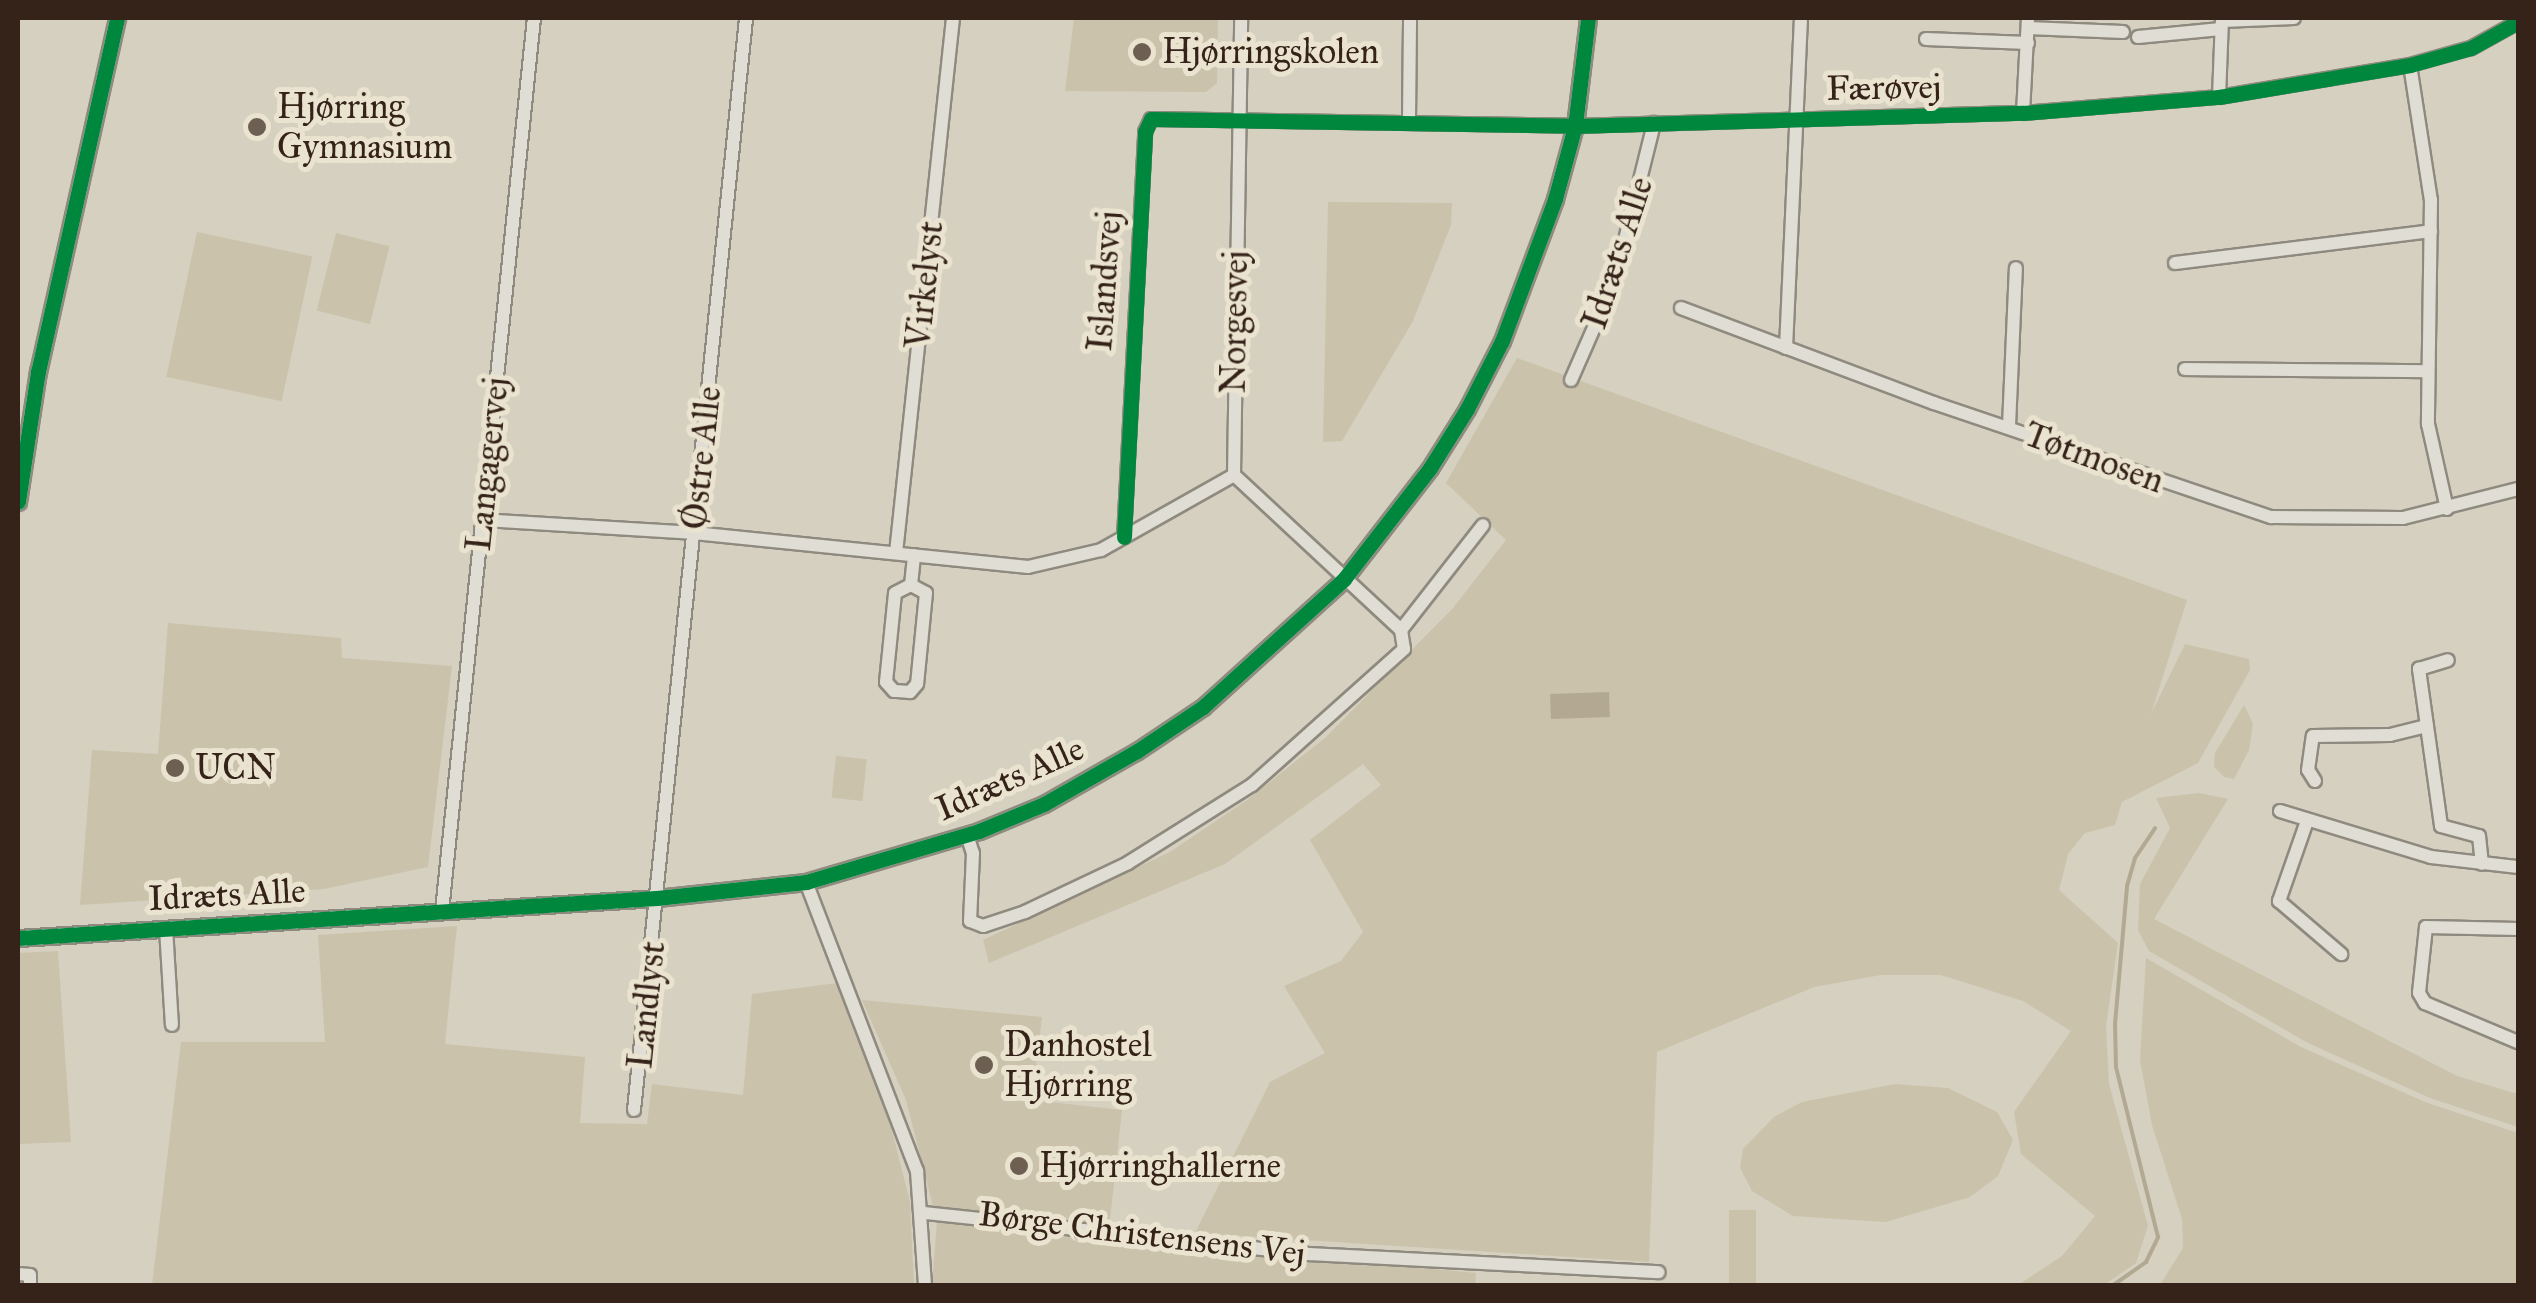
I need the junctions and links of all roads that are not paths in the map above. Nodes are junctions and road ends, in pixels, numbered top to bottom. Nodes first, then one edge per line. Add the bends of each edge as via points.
1 (118, 18) edge
2 (534, 18) edge
3 (746, 18) edge
4 (953, 18) edge
5 (1241, 18) edge
6 (1410, 18) edge
7 (1588, 18) edge
8 (1802, 18) edge
9 (2294, 18) edge
10 (2518, 22) edge
11 (2222, 23) edge
12 (2028, 30) edge
13 (2122, 32) dead end
14 (2138, 38) dead end
15 (1926, 39) dead end
16 (2410, 65) junction
17 (2219, 97) junction
18 (2023, 113) junction
19 (1239, 116) junction
20 (1409, 119) junction
21 (1797, 120) junction
22 (1654, 123) junction
23 (1575, 126) junction
24 (2431, 230) junction
25 (2175, 263) dead end
26 (2016, 268) dead end
27 (1681, 308) dead end
28 (1786, 348) junction
29 (2184, 370) dead end
30 (2427, 371) junction
31 (1571, 380) dead end
32 (2009, 426) junction
33 (1234, 475) junction
34 (2518, 489) edge
35 (18, 502) edge
36 (2446, 509) junction
37 (482, 520) junction
38 (1484, 525) dead end
39 (694, 532) junction
40 (1124, 538) junction
41 (896, 553) junction
42 (914, 555) junction
43 (1344, 579) junction
44 (911, 585) junction
45 (1400, 630) junction
46 (2448, 660) dead end
47 (2427, 726) junction
48 (2315, 780) dead end
49 (2280, 811) dead end
50 (2307, 821) junction
51 (967, 836) junction
52 (2482, 864) junction
53 (2518, 866) edge
54 (806, 882) junction
55 (657, 898) junction
56 (442, 912) junction
57 (166, 928) junction
58 (2518, 930) edge
59 (18, 938) edge
60 (2340, 954) dead end
61 (172, 1025) dead end
62 (2518, 1042) edge
63 (634, 1110) dead end
64 (925, 1213) junction
65 (1659, 1272) dead end
66 (18, 1274) edge
67 (30, 1286) edge
68 (925, 1286) edge

1 - 35 street via 40,360
2 - 37 street, Langagervej
3 - 39 street, Østre Alle
4 - 41 street, Virkelyst
5 - 19 street, Norgesvej
6 - 20 street
7 - 23 street, Idræts Alle
8 - 21 street
9 - 11 street
10 - 16 street, Færøvej via 2471,48
11 - 14 street
11 - 17 street
12 - 13 street
12 - 15 street
12 - 18 street
16 - 17 street, Færøvej
16 - 24 street
17 - 18 street, Færøvej
18 - 21 street, Færøvej
19 - 20 street, Færøvej
19 - 33 street, Norgesvej
19 - 40 street, Islandsvej via 1163,114 1150,119 1144,132
20 - 23 street, Færøvej
21 - 22 street, Færøvej
21 - 28 street
22 - 23 street, Færøvej
22 - 31 street, Idræts Alle via 1615,280
23 - 43 street, Idræts Alle via 1532,271 1502,341 1430,468
24 - 25 street
24 - 30 street
26 - 32 street
27 - 28 street, Tøtmosen
28 - 32 street, Tøtmosen
29 - 30 street
30 - 36 street via 2433,458
32 - 36 street, Tøtmosen via 2271,517 2359,523
33 - 40 street
33 - 43 street
34 - 36 street, Tøtmosen
37 - 39 street
37 - 56 street, Langagervej
38 - 45 street, Idræts Alle
39 - 41 street
39 - 55 street, Østre Alle
40 - 42 street via 1062,562 1028,566
41 - 42 street
42 - 44 street
43 - 45 street
43 - 51 street, Idræts Alle via 1203,707 1044,804
44 - 44 street via 926,596 917,684 910,692 894,691 886,682 896,593
45 - 51 street, Idræts Alle via 1405,642 1399,656 1252,785 1077,889 994,924 974,924 967,910 973,853
46 - 47 street via 2419,669
47 - 48 street via 2390,735 2312,736 2308,770
47 - 52 street via 2441,826 2479,836
49 - 50 street
50 - 52 street via 2384,846
50 - 60 street via 2279,901
51 - 54 street, Idræts Alle
52 - 53 street
54 - 55 street, Idræts Alle
54 - 64 street via 904,1129
55 - 56 street, Idræts Alle
55 - 63 street, Landlyst
56 - 57 street, Idræts Alle
57 - 59 street, Idræts Alle
57 - 61 street, Idræts Alle
58 - 62 street via 2426,928 2420,994 2425,1003
64 - 65 street, Børge Christensens Vej via 1310,1254
64 - 68 street
66 - 67 street via 30,1274

